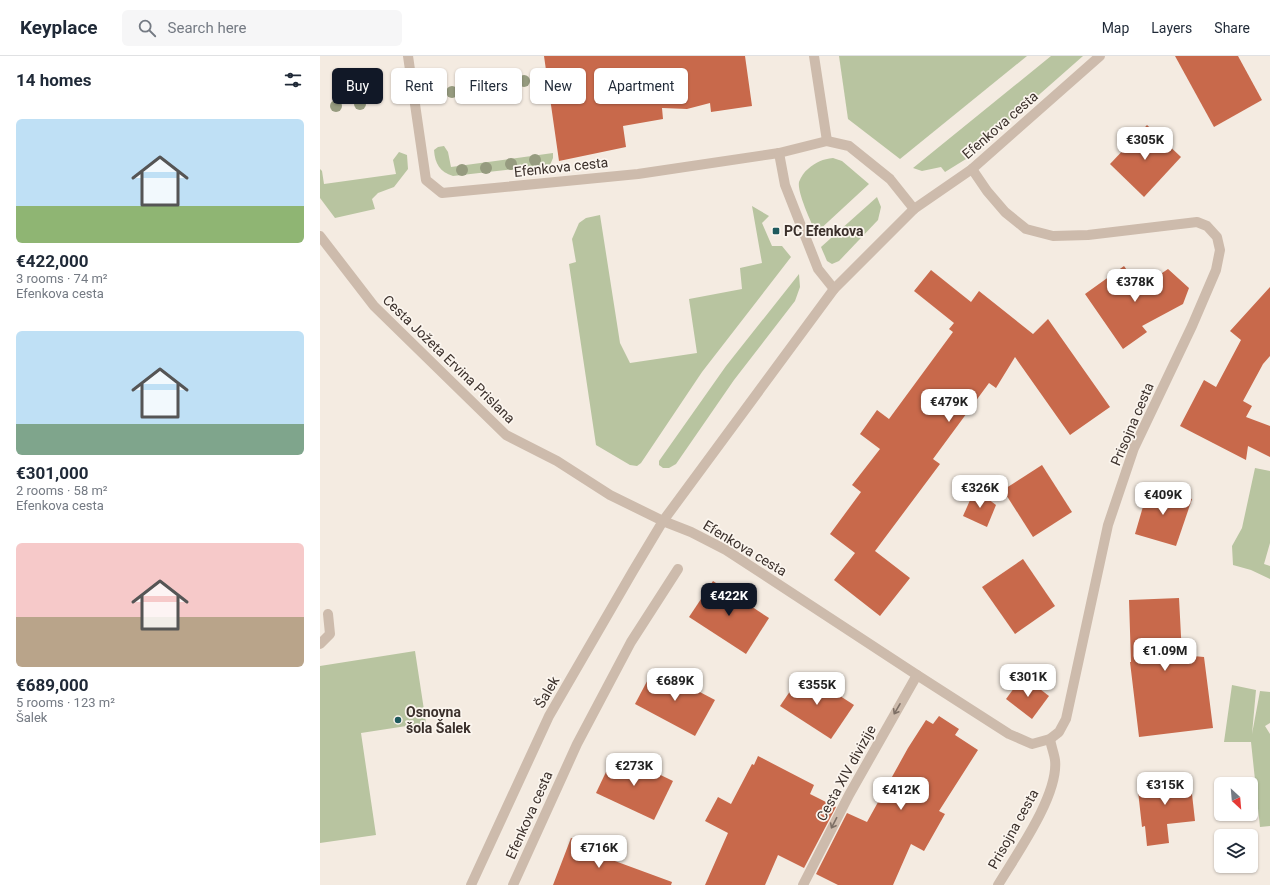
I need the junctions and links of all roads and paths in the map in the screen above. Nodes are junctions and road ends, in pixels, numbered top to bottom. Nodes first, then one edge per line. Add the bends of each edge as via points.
1 (408, 56) edge
2 (814, 56) edge
3 (1100, 56) edge
4 (827, 141) junction
5 (779, 153) junction
6 (972, 169) junction
7 (914, 209) junction
8 (320, 236) edge
9 (834, 289) junction
10 (664, 521) junction
11 (678, 569) dead end
12 (328, 614) dead end
13 (320, 644) edge
14 (916, 675) junction
15 (1050, 739) junction
16 (471, 885) edge
17 (513, 885) edge
18 (803, 885) edge
19 (998, 885) edge

1 - 5 street, Efenkova cesta via 426,180 442,193 638,174
2 - 4 street
3 - 6 street, Efenkova cesta
4 - 5 street, Efenkova cesta
4 - 7 street, Efenkova cesta via 849,146 890,179
5 - 9 street via 785,185 818,269
6 - 7 street, Efenkova cesta
6 - 15 street, Prisojna cesta via 1005,212 1026,229 1053,236 1088,235 1198,222 1208,226 1217,237 1220,250 1216,270 1192,326 1134,448 1108,525 1066,719 1059,732
7 - 9 street, Efenkova cesta
8 - 10 street, Cesta Jožeta Ervina Prislana via 374,306 506,435 557,461 610,495
9 - 10 street, Efenkova cesta
10 - 14 street, Efenkova cesta via 726,550
10 - 16 street, Šalek via 549,716
11 - 17 street, Efenkova cesta via 631,642 577,744
12 - 13 street via 330,634
14 - 15 street, Efenkova cesta via 1009,734 1032,744
14 -> 18 street, Cesta XIV divizije via 849,795
15 - 19 street, Prisojna cesta via 1055,761 1053,782 1045,805

